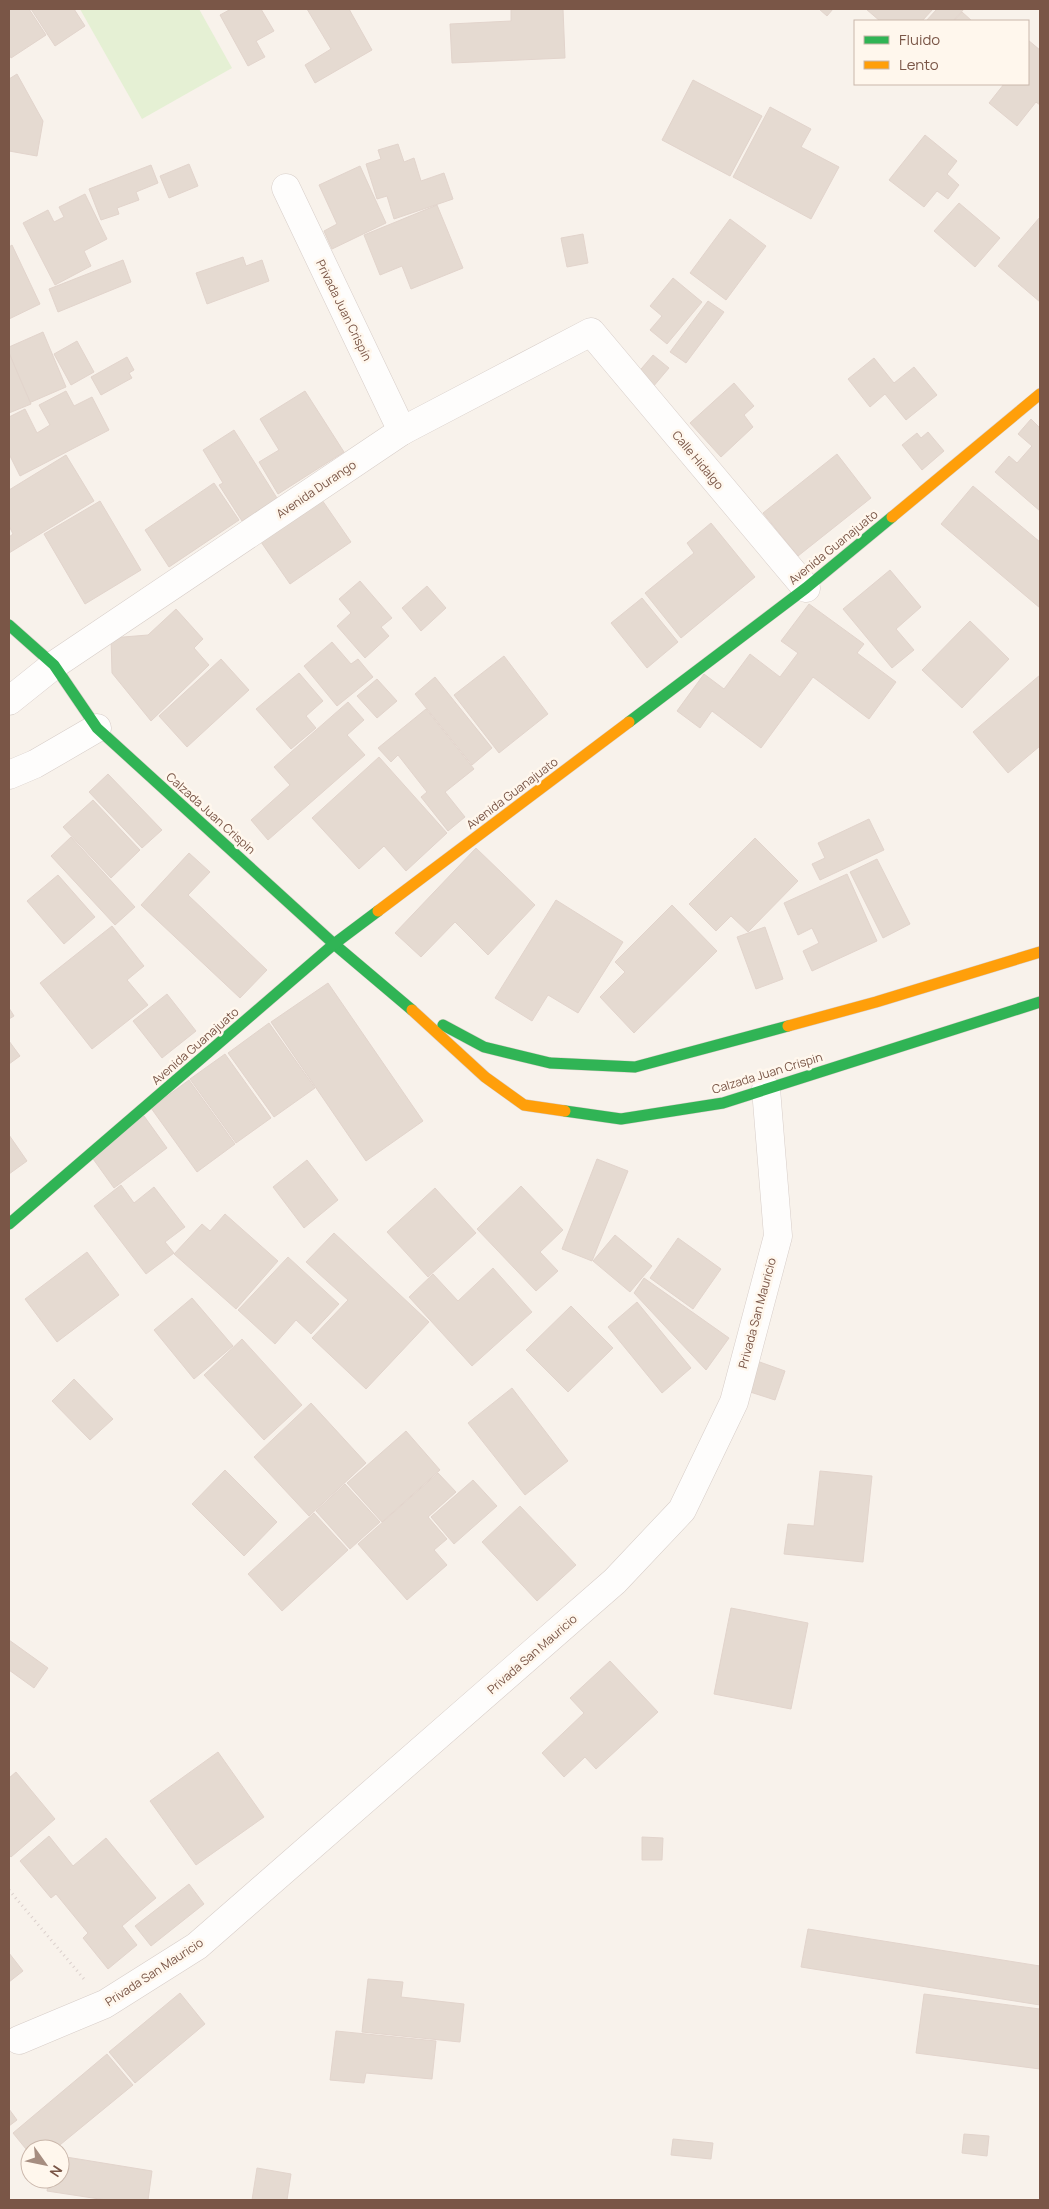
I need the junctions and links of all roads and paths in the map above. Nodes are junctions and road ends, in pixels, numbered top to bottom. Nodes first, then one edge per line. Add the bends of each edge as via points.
1 (286, 188) dead end
2 (591, 332) joint
3 (1040, 394) edge
4 (402, 431) junction
5 (806, 588) junction
6 (9, 625) edge
7 (54, 665) junction
8 (9, 701) edge
9 (97, 728) junction
10 (9, 775) edge
11 (334, 944) junction
12 (1040, 952) edge
13 (1040, 1002) edge
14 (409, 1007) junction
15 (766, 1089) junction
16 (9, 1224) edge
17 (9, 1890) edge
18 (105, 2004) junction
19 (19, 2040) dead end

1 - 4 street, Privada Juan Crispín
2 - 4 street, Avenida Durango
2 - 5 street, Calle Hidalgo
3 - 5 main road, Avenida Guanajuato
4 - 7 street, Avenida Durango
5 - 11 main road, Avenida Guanajuato
6 - 7 main road, Calzada Juan Crispin
7 - 8 street, Avenida Durango
7 - 9 main road, Calzada Juan Crispin
9 - 10 street via 36,764
9 - 11 main road, Calzada Juan Crispin
11 - 14 main road, Calzada Juan Crispin
11 - 16 main road, Avenida Guanajuato
12 - 14 main road, Calzada Juan Crispin via 876,1002 635,1067 550,1062 484,1047
13 - 15 main road, Calzada Juan Crispin
14 - 15 main road, Calzada Juan Crispin via 485,1077 524,1105 621,1119 723,1103
15 - 18 street, Privada San Mauricio via 778,1236 734,1402 682,1510 615,1581 197,1946
17 - 18 path
18 - 19 street, Privada San Mauricio

